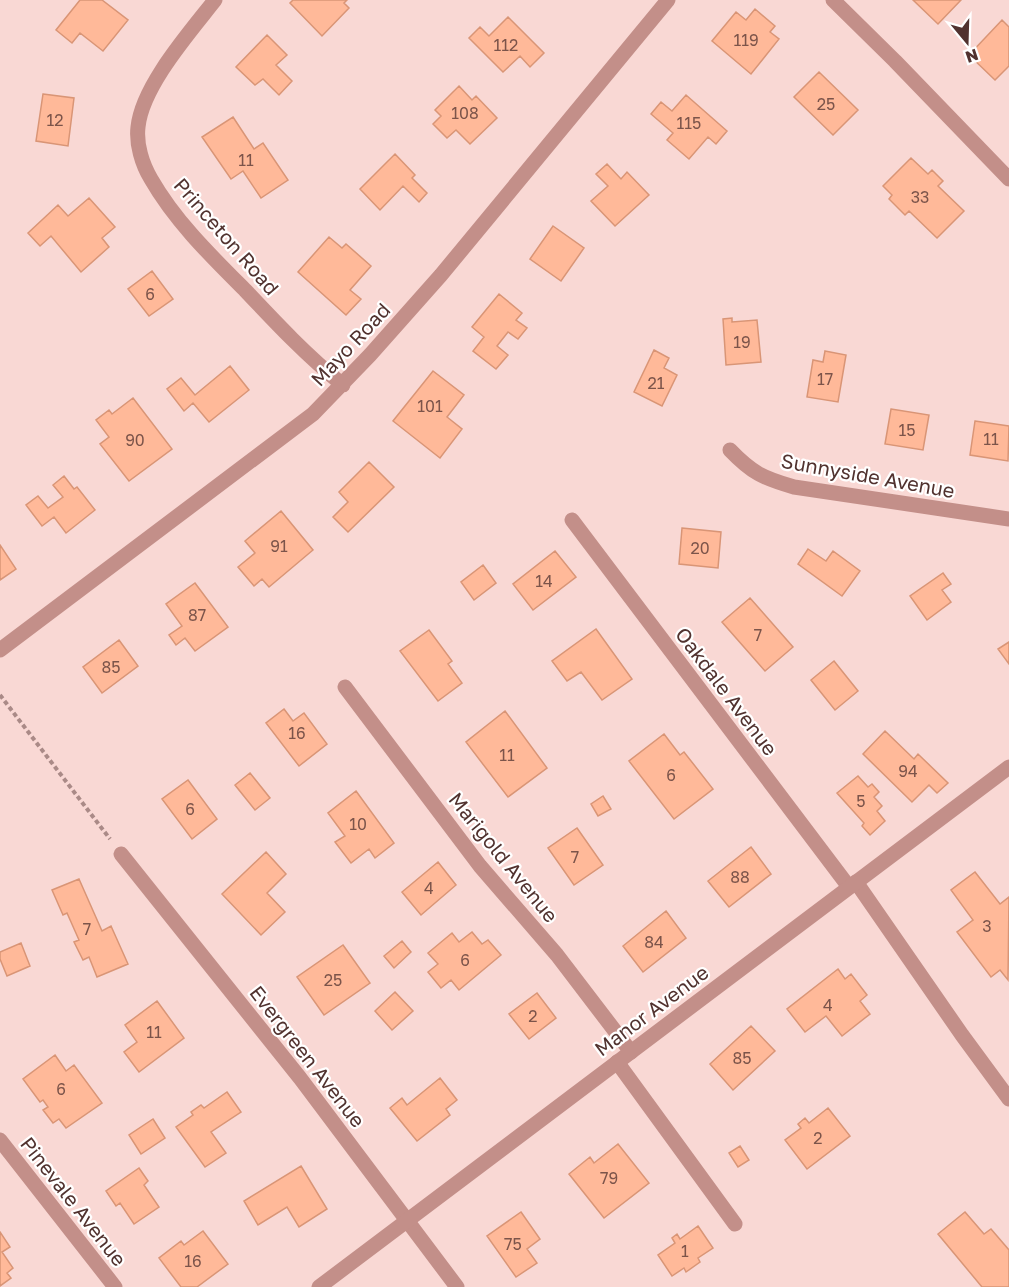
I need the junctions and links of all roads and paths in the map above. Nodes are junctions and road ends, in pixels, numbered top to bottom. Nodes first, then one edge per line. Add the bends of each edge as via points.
1 (215, 0) edge
2 (668, 0) edge
3 (832, 0) edge
4 (1009, 179) edge
5 (343, 385) junction
6 (730, 450) dead end
7 (1009, 519) edge
8 (572, 520) dead end
9 (0, 650) edge
10 (345, 687) dead end
11 (0, 695) edge
12 (1009, 767) edge
13 (121, 854) joint
14 (852, 885) junction
15 (631, 1052) junction
16 (617, 1062) junction
17 (1009, 1099) edge
18 (0, 1140) edge
19 (407, 1221) junction
20 (735, 1224) dead end
21 (115, 1287) edge
22 (319, 1287) edge
23 (457, 1287) edge

1 - 5 street, Princeton Road via 168,63 143,105 138,128 140,154 150,178 190,233 307,354
2 - 5 street, Mayo Road via 489,218
3 - 4 street
5 - 9 street, Mayo Road via 283,438
6 - 7 street, Sunnyside Avenue via 768,480 794,487
8 - 14 street, Oakdale Avenue
10 - 15 street, Marigold Avenue via 480,867 557,955
11 - 13 path
12 - 14 street, Manor Avenue
13 - 19 street, Evergreen Avenue via 300,1078
14 - 15 street, Manor Avenue
14 - 17 street, Oakdale Avenue
15 - 16 street, Manor Avenue
16 - 19 street, Manor Avenue
16 - 20 street
18 - 21 street, Pinevale Avenue
19 - 22 street, Manor Avenue
19 - 23 street, Evergreen Avenue

